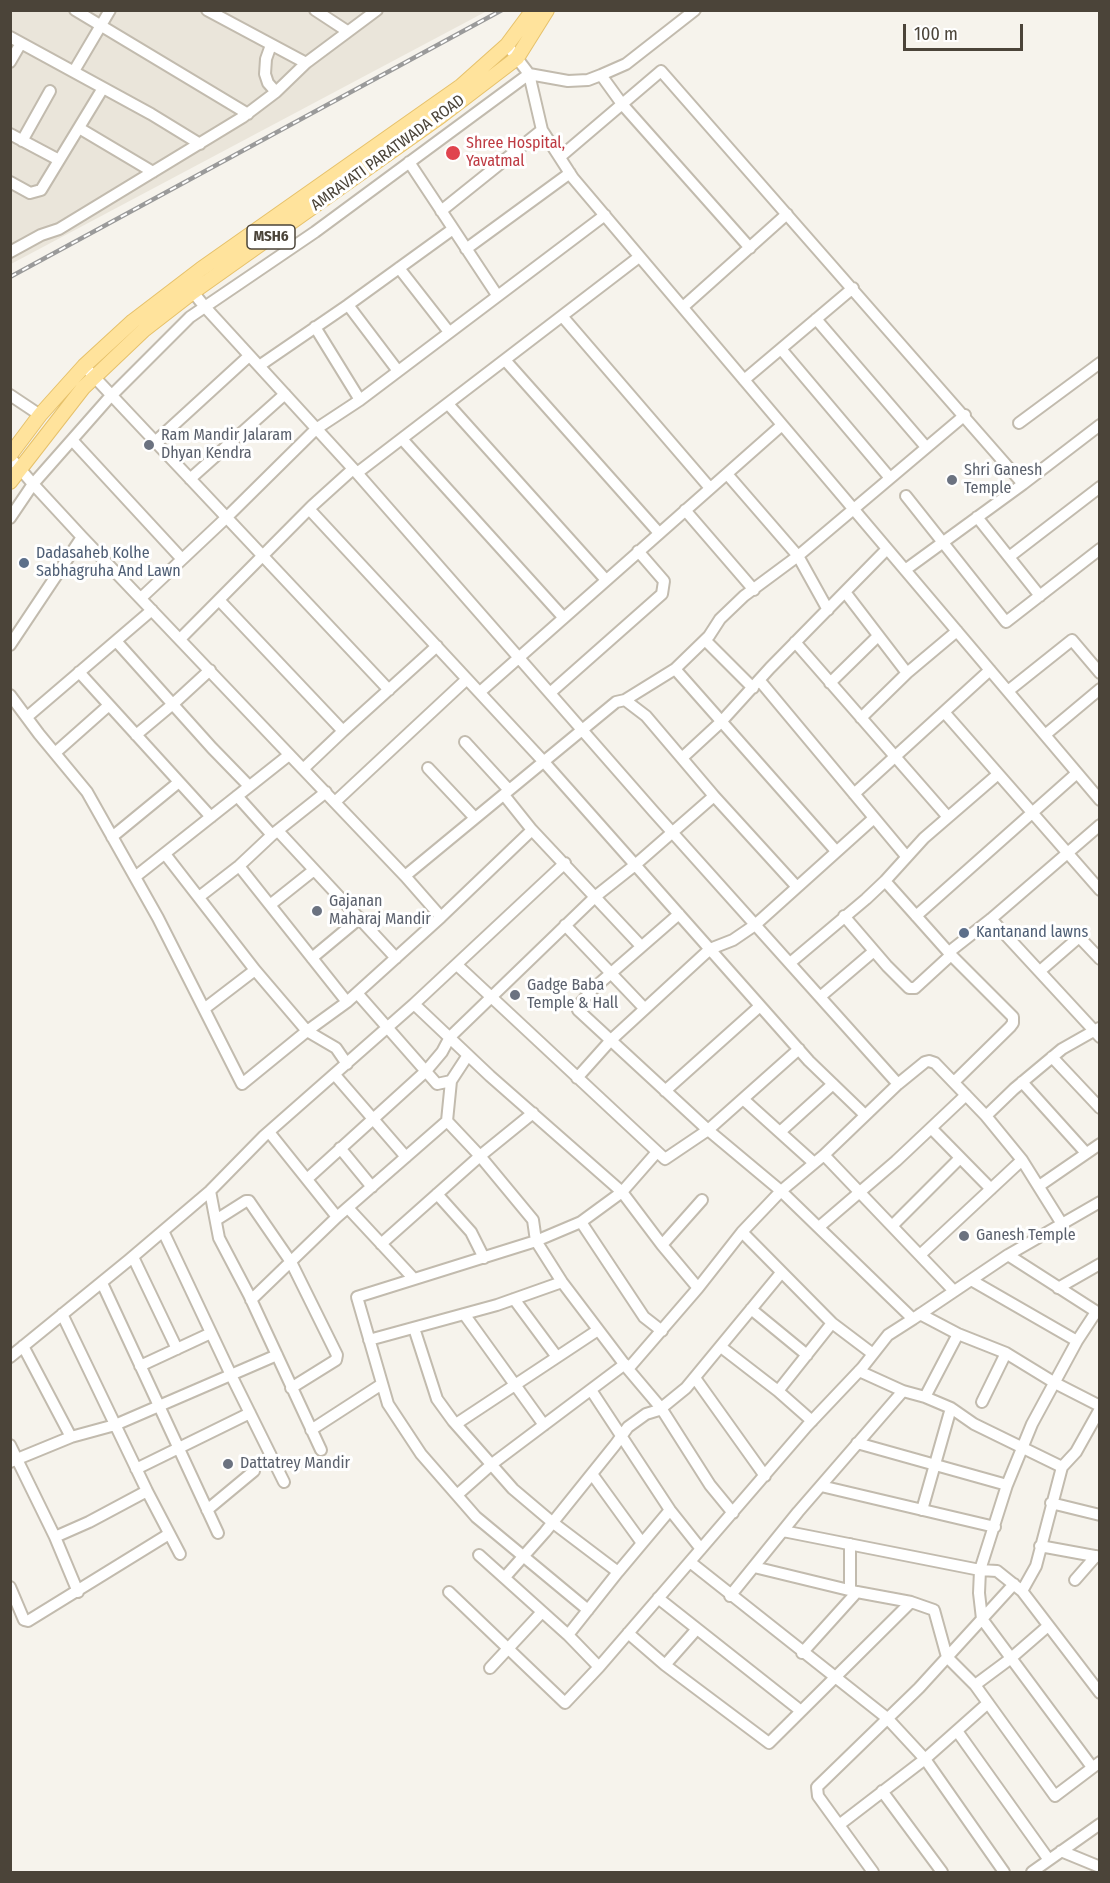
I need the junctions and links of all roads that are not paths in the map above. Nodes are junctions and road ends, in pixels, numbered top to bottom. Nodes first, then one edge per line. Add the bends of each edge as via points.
1 (75, 10) edge
2 (110, 10) edge
3 (207, 10) edge
4 (315, 10) edge
5 (377, 10) edge
6 (533, 10) edge
7 (547, 10) edge
8 (695, 10) edge
9 (101, 25) junction
10 (347, 31) junction
11 (10, 37) edge
12 (21, 43) junction
13 (271, 45) junction
14 (507, 45) junction
15 (517, 58) junction
16 (10, 62) edge
17 (306, 63) junction
18 (74, 71) junction
19 (529, 74) junction
20 (601, 75) junction
21 (103, 88) junction
22 (50, 91) dead end
23 (276, 92) junction
24 (622, 104) junction
25 (248, 114) junction
26 (79, 128) junction
27 (542, 130) junction
28 (10, 134) edge
29 (22, 141) junction
30 (200, 144) junction
31 (560, 157) junction
32 (59, 160) junction
33 (409, 162) junction
34 (153, 172) junction
35 (570, 174) junction
36 (10, 182) edge
37 (441, 211) junction
38 (787, 214) junction
39 (604, 215) junction
40 (453, 229) junction
41 (750, 248) junction
42 (466, 249) junction
43 (10, 252) edge
44 (639, 256) junction
45 (399, 268) junction
46 (189, 287) junction
47 (853, 288) junction
48 (497, 295) junction
49 (348, 305) junction
50 (205, 307) junction
51 (682, 308) junction
52 (562, 316) junction
53 (816, 319) junction
54 (315, 327) junction
55 (449, 333) junction
56 (781, 349) junction
57 (249, 356) junction
58 (505, 360) junction
59 (1100, 363) edge
60 (84, 366) junction
61 (259, 366) junction
62 (398, 371) junction
63 (95, 377) junction
64 (744, 380) junction
65 (285, 394) junction
66 (10, 395) edge
67 (112, 396) junction
68 (360, 399) junction
69 (448, 404) junction
70 (40, 415) junction
71 (964, 415) junction
72 (1019, 423) dead end
73 (782, 425) junction
74 (1100, 425) edge
75 (316, 429) junction
76 (402, 439) junction
77 (72, 440) junction
78 (155, 442) junction
79 (926, 447) junction
80 (10, 456) edge
81 (19, 468) junction
82 (355, 471) junction
83 (727, 474) junction
84 (890, 478) junction
85 (190, 479) junction
86 (10, 482) edge
87 (33, 484) junction
88 (1023, 484) junction
89 (1100, 487) edge
90 (710, 488) junction
91 (906, 496) dead end
92 (309, 509) junction
93 (853, 509) junction
94 (685, 510) junction
95 (977, 517) junction
96 (10, 518) edge
97 (226, 518) junction
98 (658, 533) junction
99 (82, 537) junction
100 (942, 543) junction
101 (887, 549) junction
102 (1100, 549) edge
103 (638, 551) junction
104 (262, 556) junction
105 (798, 556) junction
106 (1009, 557) junction
107 (181, 558) junction
108 (905, 570) junction
109 (606, 580) junction
110 (754, 590) junction
111 (845, 592) junction
112 (1040, 596) junction
113 (141, 598) junction
114 (219, 600) junction
115 (152, 610) junction
116 (828, 610) junction
117 (563, 617) junction
118 (957, 631) junction
119 (878, 636) junction
120 (180, 639) junction
121 (705, 640) junction
122 (116, 641) junction
123 (795, 642) junction
124 (10, 645) edge
125 (437, 646) junction
126 (518, 657) junction
127 (675, 669) junction
128 (210, 670) junction
129 (990, 670) junction
130 (80, 672) junction
131 (1100, 673) edge
132 (907, 674) junction
133 (467, 679) junction
134 (830, 682) junction
135 (756, 685) junction
136 (1100, 689) edge
137 (389, 690) junction
138 (1008, 691) junction
139 (480, 692) junction
140 (550, 693) junction
141 (10, 695) edge
142 (625, 700) junction
143 (173, 704) junction
144 (108, 706) junction
145 (944, 712) junction
146 (27, 717) junction
147 (861, 718) junction
148 (721, 722) junction
149 (343, 730) junction
150 (583, 731) junction
151 (136, 735) junction
152 (1045, 735) junction
153 (465, 742) dead end
154 (55, 753) junction
155 (289, 755) junction
156 (895, 757) junction
157 (682, 758) junction
158 (544, 762) junction
159 (428, 768) dead end
160 (303, 770) junction
161 (1077, 773) junction
162 (997, 775) junction
163 (179, 782) junction
164 (249, 786) junction
165 (326, 792) junction
166 (506, 792) junction
167 (854, 794) junction
168 (237, 796) junction
169 (714, 796) junction
170 (1100, 800) edge
171 (335, 802) junction
172 (1032, 814) junction
173 (947, 816) junction
174 (211, 818) junction
175 (475, 818) junction
176 (874, 818) junction
177 (1100, 825) edge
178 (532, 830) junction
179 (672, 831) junction
180 (276, 833) junction
181 (112, 837) junction
182 (836, 851) junction
183 (1067, 853) junction
184 (165, 854) junction
185 (906, 856) junction
186 (565, 863) junction
187 (635, 865) junction
188 (239, 866) junction
189 (314, 870) junction
190 (405, 876) junction
191 (135, 877) junction
192 (885, 881) junction
193 (797, 886) junction
194 (1100, 890) edge
195 (596, 896) junction
196 (199, 897) junction
197 (270, 905) junction
198 (679, 914) junction
199 (844, 916) junction
200 (916, 916) junction
201 (441, 917) junction
202 (360, 918) junction
203 (991, 919) junction
204 (755, 924) junction
205 (565, 925) junction
206 (641, 946) junction
207 (710, 949) junction
208 (874, 951) junction
209 (950, 954) junction
210 (312, 958) junction
211 (396, 958) junction
212 (1100, 959) edge
213 (790, 963) junction
214 (456, 965) junction
215 (255, 970) junction
216 (1040, 971) junction
217 (611, 973) junction
218 (357, 993) junction
219 (490, 997) junction
220 (820, 997) junction
221 (347, 1002) junction
222 (414, 1004) junction
223 (760, 1006) junction
224 (204, 1009) junction
225 (645, 1009) junction
226 (389, 1028) junction
227 (307, 1031) junction
228 (1098, 1032) edge
229 (450, 1037) junction
230 (611, 1040) junction
231 (798, 1049) junction
232 (468, 1055) junction
233 (1052, 1057) junction
234 (347, 1064) junction
235 (426, 1071) junction
236 (335, 1075) junction
237 (577, 1078) junction
238 (451, 1081) junction
239 (954, 1082) junction
240 (1022, 1082) junction
241 (833, 1084) junction
242 (898, 1084) junction
243 (665, 1091) junction
244 (966, 1095) junction
245 (743, 1099) junction
246 (1100, 1108) edge
247 (533, 1113) junction
248 (865, 1115) junction
249 (986, 1116) junction
250 (373, 1119) junction
251 (447, 1121) junction
252 (931, 1128) junction
253 (269, 1131) junction
254 (708, 1131) junction
255 (780, 1132) junction
256 (1100, 1144) edge
257 (340, 1148) junction
258 (657, 1152) junction
259 (1086, 1153) junction
260 (824, 1155) junction
261 (480, 1156) junction
262 (405, 1157) junction
263 (960, 1158) junction
264 (1022, 1160) junction
265 (814, 1163) junction
266 (307, 1179) junction
267 (1039, 1186) junction
268 (372, 1187) junction
269 (991, 1189) junction
270 (210, 1191) junction
271 (781, 1191) junction
272 (622, 1192) junction
273 (859, 1192) junction
274 (437, 1194) junction
275 (702, 1200) dead end
276 (1100, 1202) edge
277 (348, 1208) junction
278 (338, 1217) junction
279 (216, 1220) junction
280 (581, 1222) junction
281 (1062, 1224) junction
282 (892, 1226) junction
283 (819, 1227) junction
284 (163, 1231) junction
285 (742, 1232) junction
286 (536, 1241) junction
287 (381, 1244) junction
288 (662, 1245) junction
289 (920, 1255) junction
290 (1008, 1255) junction
291 (133, 1257) junction
292 (484, 1258) junction
293 (291, 1262) junction
294 (1100, 1263) edge
295 (781, 1273) junction
296 (414, 1280) junction
297 (971, 1280) junction
298 (562, 1282) junction
299 (102, 1283) junction
300 (1058, 1287) junction
301 (698, 1288) junction
302 (954, 1291) junction
303 (514, 1299) junction
304 (251, 1300) junction
305 (751, 1309) junction
306 (1098, 1313) edge
307 (62, 1314) junction
308 (465, 1314) junction
309 (916, 1316) junction
310 (832, 1323) junction
311 (414, 1328) junction
312 (598, 1330) junction
313 (662, 1331) junction
314 (211, 1333) junction
315 (958, 1334) junction
316 (369, 1340) junction
317 (1077, 1341) junction
318 (23, 1346) junction
319 (721, 1347) junction
320 (177, 1349) junction
321 (1006, 1353) junction
322 (873, 1354) junction
323 (277, 1355) junction
324 (807, 1355) junction
325 (10, 1357) edge
326 (557, 1357) junction
327 (140, 1366) junction
328 (627, 1367) junction
329 (859, 1371) junction
330 (231, 1375) junction
331 (695, 1378) junction
332 (1055, 1383) junction
333 (382, 1384) junction
334 (515, 1385) junction
335 (291, 1388) junction
336 (591, 1390) junction
337 (778, 1391) junction
338 (903, 1391) junction
339 (925, 1397) junction
340 (982, 1402) dead end
341 (159, 1407) junction
342 (661, 1408) junction
343 (951, 1408) junction
344 (1100, 1408) edge
345 (250, 1413) junction
346 (812, 1421) junction
347 (456, 1424) junction
348 (115, 1425) junction
349 (544, 1425) junction
350 (311, 1430) junction
351 (71, 1437) junction
352 (621, 1437) junction
353 (857, 1443) junction
354 (10, 1444) edge
355 (1022, 1447) junction
356 (178, 1448) junction
357 (321, 1450) dead end
358 (14, 1460) edge
359 (492, 1464) junction
360 (935, 1465) junction
361 (1062, 1467) junction
362 (136, 1469) junction
363 (254, 1471) dead end
364 (592, 1473) junction
365 (765, 1476) junction
366 (285, 1482) dead end
367 (1006, 1485) junction
368 (821, 1486) junction
369 (147, 1491) junction
370 (457, 1495) junction
371 (1051, 1503) junction
372 (207, 1510) junction
373 (670, 1510) junction
374 (922, 1510) junction
375 (733, 1513) junction
376 (1100, 1515) edge
377 (552, 1522) junction
378 (995, 1527) junction
379 (783, 1531) junction
380 (218, 1533) dead end
381 (169, 1534) junction
382 (55, 1537) junction
383 (642, 1543) junction
384 (850, 1544) junction
385 (1040, 1546) junction
386 (701, 1549) junction
387 (180, 1554) dead end
388 (479, 1555) dead end
389 (1098, 1556) edge
390 (523, 1557) junction
391 (690, 1562) junction
392 (754, 1567) junction
393 (980, 1569) junction
394 (618, 1572) junction
395 (505, 1577) junction
396 (1075, 1580) dead end
397 (10, 1587) edge
398 (1018, 1587) junction
399 (854, 1591) junction
400 (78, 1592) junction
401 (449, 1592) dead end
402 (730, 1596) junction
403 (658, 1598) junction
404 (911, 1602) junction
405 (588, 1610) junction
406 (542, 1612) junction
407 (982, 1619) junction
408 (1048, 1626) junction
409 (696, 1630) junction
410 (628, 1633) junction
411 (568, 1635) junction
412 (509, 1649) junction
413 (802, 1653) junction
414 (947, 1657) junction
415 (1010, 1659) junction
416 (665, 1665) junction
417 (599, 1667) junction
418 (490, 1668) dead end
419 (1095, 1677) edge
420 (835, 1678) junction
421 (975, 1685) junction
422 (1100, 1694) edge
423 (988, 1703) junction
424 (801, 1711) junction
425 (887, 1718) junction
426 (957, 1731) junction
427 (925, 1760) junction
428 (1096, 1765) edge
429 (882, 1791) junction
430 (1100, 1824) edge
431 (839, 1825) junction
432 (1061, 1851) junction
433 (1049, 1860) junction
434 (1100, 1867) edge
435 (873, 1872) edge
436 (942, 1872) edge
437 (1004, 1872) edge
438 (1032, 1872) edge

1 - 9 street
2 - 9 street
3 - 13 street
4 - 10 street
5 - 10 street
6 - 14 main road, AMRAVATI PARATWADA ROAD / MSH6
7 - 15 main road, AMRAVATI PARATWADA ROAD / MSH6
8 - 20 street via 626,64
9 - 18 street
9 - 25 street
10 - 17 street
11 - 12 street
12 - 16 street
12 - 18 street
13 - 17 street
13 - 23 street via 265,74
14 - 15 street
14 - 46 main road, AMRAVATI PARATWADA ROAD / MSH6 via 461,86
15 - 19 street
15 - 46 main road, AMRAVATI PARATWADA ROAD / MSH6 via 441,116
17 - 23 street
18 - 21 street
19 - 20 street via 568,81
19 - 27 street
19 - 33 street
20 - 24 street
21 - 26 street
21 - 30 street
22 - 29 street
23 - 25 street
24 - 31 street
24 - 38 street via 662,71
24 - 41 street
25 - 30 street
26 - 32 street
26 - 34 street
27 - 31 street
27 - 37 street
28 - 29 street
29 - 32 street
30 - 34 street
31 - 35 street
32 - 36 street via 46,185 36,192 30,193
33 - 37 street
33 - 50 street
34 - 43 street via 59,229
35 - 39 street
35 - 42 street
37 - 40 street
38 - 41 street
38 - 47 street
39 - 44 street
39 - 48 street
40 - 42 street
40 - 45 street
41 - 51 street
42 - 48 street
44 - 51 street
44 - 52 street
45 - 49 street
45 - 55 street
46 - 50 street
46 - 60 main road, AMRAVATI PARATWADA ROAD / MSH6 via 134,321
46 - 63 main road, AMRAVATI PARATWADA ROAD / MSH6
47 - 53 street
47 - 71 street
48 - 55 street
49 - 54 street
49 - 62 street
50 - 57 street
50 - 67 street via 190,317
51 - 64 street
52 - 58 street
52 - 90 street
53 - 56 street
53 - 79 street
54 - 61 street
54 - 68 street
55 - 62 street
56 - 64 street
56 - 84 street
57 - 61 street
57 - 78 street
58 - 69 street
58 - 98 street
59 - 72 street
60 - 63 street
60 - 70 main road, AMRAVATI PARATWADA ROAD / MSH6
61 - 65 street
62 - 68 street
63 - 67 street
63 - 81 main road, AMRAVATI PARATWADA ROAD / MSH6
64 - 73 street
65 - 75 street
65 - 85 street
66 - 70 street
67 - 77 street
67 - 78 street
68 - 75 street
69 - 76 street
69 - 109 street
70 - 80 main road, AMRAVATI PARATWADA ROAD / MSH6
71 - 79 street
71 - 88 street
73 - 83 street
73 - 93 street
74 - 88 street
75 - 82 street
75 - 97 street
76 - 82 street
76 - 117 street
77 - 87 street
77 - 107 street
78 - 85 street
79 - 84 street
80 - 81 street
81 - 86 main road, AMRAVATI PARATWADA ROAD / MSH6
81 - 87 street
82 - 92 street
82 - 126 street
83 - 90 street
83 - 105 street
84 - 93 street
85 - 97 street
87 - 96 street
87 - 99 street
88 - 95 street
89 - 106 street
90 - 94 street
91 - 100 street
92 - 104 street
92 - 125 street
93 - 101 street
93 - 105 street
94 - 98 street
94 - 110 street
95 - 100 street
95 - 106 street
97 - 104 street
97 - 107 street
98 - 103 street
99 - 113 street
99 - 124 street
100 - 108 street
100 - 112 street via 1006,622
101 - 108 street
101 - 111 street
102 - 112 street
103 - 109 street
103 - 140 street via 664,581 662,594
104 - 114 street
104 - 137 street
105 - 110 street
105 - 116 street
106 - 112 street
107 - 113 street
108 - 118 street
109 - 117 street
110 - 121 street via 733,606
111 - 116 street
111 - 119 street
113 - 115 street
114 - 120 street
114 - 149 street
115 - 120 street
115 - 122 street
116 - 123 street
117 - 126 street
118 - 129 street
118 - 132 street
119 - 132 street
119 - 134 street
120 - 128 street
121 - 127 street
121 - 135 street
122 - 130 street
122 - 143 street
123 - 134 street
123 - 135 street
125 - 133 street
125 - 137 street
126 - 139 street
126 - 140 street
127 - 142 street
127 - 148 street
128 - 143 street
128 - 155 street
129 - 138 street
129 - 145 street
130 - 144 street
130 - 146 street
131 - 138 street via 1072,640
132 - 147 street
133 - 139 street
133 - 171 street
134 - 147 street
135 - 148 street
135 - 167 street
136 - 152 street
137 - 149 street
138 - 152 street
139 - 158 street
140 - 150 street
141 - 146 street
142 - 150 street via 616,702
142 - 157 street via 646,717
143 - 151 street
143 - 164 street
144 - 151 street
144 - 154 street
145 - 156 street
145 - 162 street
146 - 154 street
147 - 156 street
148 - 157 street
148 - 182 street
149 - 160 street
150 - 158 street
150 - 179 street
151 - 163 street
152 - 161 street
153 - 166 street
154 - 181 street via 87,792
155 - 160 street
155 - 164 street
156 - 167 street
156 - 173 street
157 - 169 street
158 - 166 street
158 - 187 street
159 - 175 street
160 - 165 street
161 - 170 street
161 - 172 street
162 - 172 street
162 - 173 street
163 - 174 street
163 - 181 street
164 - 168 street
165 - 171 street
165 - 180 street
166 - 175 street
166 - 178 street
167 - 176 street
168 - 174 street
168 - 180 street
169 - 179 street
169 - 193 street
171 - 190 street
172 - 183 street
172 - 200 street
173 - 185 street
174 - 184 street
175 - 190 street
176 - 182 street
176 - 185 street
177 - 183 street
178 - 186 street
178 - 201 street
179 - 187 street
179 - 204 street
180 - 188 street
180 - 189 street
181 - 191 street
182 - 193 street
183 - 194 street
183 - 203 street
184 - 191 street
184 - 196 street
185 - 192 street
186 - 195 street
186 - 214 street
187 - 195 street
187 - 198 street
188 - 196 street
188 - 197 street
189 - 197 street
189 - 202 street
190 - 201 street
191 - 224 street
192 - 199 street
192 - 200 street
193 - 204 street
195 - 205 street
195 - 206 street
196 - 215 street
197 - 210 street
198 - 206 street
198 - 207 street
199 - 208 street
199 - 213 street
200 - 209 street
201 - 211 street
202 - 210 street
202 - 211 street
203 - 209 street
203 - 216 street
204 - 207 street via 733,940
204 - 213 street
205 - 217 street
205 - 219 street
206 - 217 street
207 - 223 street
207 - 225 street
208 - 209 street via 909,988 915,987
208 - 220 street
209 - 239 street via 1010,1013 1013,1021
210 - 221 street
211 - 218 street
212 - 216 street via 1078,938
213 - 220 street
214 - 219 street
214 - 222 street
215 - 224 street
215 - 227 street
216 - 228 street
217 - 225 street
217 - 230 street via 577,1007
218 - 221 street
218 - 226 street
219 - 229 street
219 - 237 street
220 - 242 street
221 - 227 street
222 - 226 street
222 - 229 street
223 - 231 street
223 - 243 street
224 - 227 street via 242,1084
225 - 230 street
226 - 234 street
226 - 235 street
227 - 234 street via 336,1048
228 - 233 street
229 - 232 street
229 - 235 street
230 - 237 street
230 - 243 street
231 - 241 street
231 - 245 street
232 - 238 street
232 - 247 street
233 - 240 street
233 - 246 street
234 - 236 street
235 - 238 street via 437,1084
235 - 250 street
236 - 250 street
236 - 253 street
237 - 258 street
238 - 251 street
239 - 242 street via 929,1061
239 - 244 street
240 - 249 street
240 - 259 street
241 - 248 street
241 - 255 street
242 - 248 street
243 - 254 street
244 - 249 street
244 - 252 street
245 - 254 street
245 - 255 street
247 - 261 street
247 - 272 street
248 - 260 street
249 - 264 street
250 - 257 street
250 - 262 street
251 - 261 street
251 - 262 street
252 - 263 street
252 - 273 street
253 - 266 street
253 - 270 street
254 - 258 street via 665,1159
254 - 271 street
255 - 265 street
256 - 259 street
257 - 266 street
257 - 268 street
258 - 272 street
259 - 267 street
260 - 265 street
260 - 273 street
261 - 274 street
261 - 286 street via 533,1220
262 - 268 street
263 - 269 street
263 - 282 street
264 - 267 street
264 - 269 street
265 - 271 street
266 - 278 street
267 - 281 street
268 - 277 street
269 - 289 street
270 - 279 street
270 - 284 street
271 - 283 street
271 - 285 street
272 - 280 street
272 - 288 street
273 - 282 street
273 - 283 street
274 - 287 street
274 - 292 street via 471,1232
275 - 288 street
276 - 281 street
277 - 278 street
277 - 287 street
278 - 293 street
279 - 293 street via 249,1201
279 - 304 street via 219,1238
280 - 286 street
280 - 313 street via 644,1317
281 - 290 street
282 - 289 street
283 - 309 street
284 - 291 street
284 - 314 street
285 - 295 street
285 - 301 street
286 - 292 street
286 - 298 street
287 - 296 street
288 - 301 street
289 - 302 street
290 - 297 street
290 - 300 street
291 - 299 street
291 - 320 street
292 - 296 street
293 - 304 street
293 - 335 street via 338,1358
294 - 300 street
295 - 305 street
295 - 310 street
296 - 316 street via 357,1297
297 - 302 street
297 - 317 street
298 - 303 street
298 - 312 street
299 - 307 street
299 - 327 street
300 - 306 street
301 - 313 street
302 - 309 street
303 - 308 street
303 - 326 street
304 - 323 street
305 - 319 street
305 - 324 street
306 - 317 street
307 - 318 street
307 - 348 street
308 - 311 street
308 - 334 street
309 - 315 street
309 - 322 street via 888,1335
310 - 322 street
310 - 324 street
311 - 316 street
311 - 347 street via 437,1399
312 - 326 street
312 - 328 street
313 - 328 street
314 - 320 street
314 - 330 street
315 - 321 street
315 - 339 street
316 - 333 street
317 - 332 street
318 - 325 street
318 - 351 street
319 - 331 street
319 - 337 street
320 - 327 street
321 - 332 street
321 - 340 street
322 - 329 street
323 - 330 street
323 - 335 street
324 - 337 street
326 - 334 street
327 - 341 street
328 - 336 street
328 - 342 street
329 - 338 street
329 - 346 street
330 - 341 street
330 - 345 street
331 - 342 street
331 - 365 street
332 - 344 street
332 - 355 street
333 - 350 street
333 - 370 street via 388,1404 421,1454
334 - 347 street
334 - 349 street
335 - 350 street
336 - 349 street
336 - 352 street
337 - 346 street
338 - 339 street
338 - 353 street
339 - 343 street
341 - 348 street
341 - 356 street
342 - 352 street via 628,1427
342 - 375 street via 710,1485
343 - 355 street
343 - 360 street
344 - 361 street via 1076,1452
345 - 356 street
345 - 366 street
346 - 365 street
347 - 359 street
348 - 351 street
348 - 362 street
349 - 359 street
350 - 357 street
351 - 358 street
352 - 364 street
352 - 373 street
353 - 360 street
353 - 368 street
354 - 358 street
355 - 361 street
355 - 367 street
356 - 362 street
356 - 372 street
358 - 382 street
359 - 370 street
359 - 377 street via 513,1489
360 - 367 street
360 - 374 street
361 - 371 street
362 - 369 street
363 - 372 street
364 - 377 street
364 - 383 street
365 - 375 street
367 - 378 street
368 - 374 street
368 - 379 street
369 - 381 street
369 - 382 street
370 - 390 street via 476,1517
371 - 376 street
371 - 385 street
372 - 380 street
373 - 383 street
373 - 386 street
374 - 378 street
375 - 386 street
377 - 390 street
377 - 394 street
378 - 393 street
379 - 384 street
379 - 392 street
381 - 387 street
381 - 400 street
382 - 400 street
383 - 394 street
384 - 393 street
384 - 399 street
385 - 389 street
385 - 398 street via 1036,1566
386 - 391 street
388 - 395 street
389 - 396 street
390 - 395 street
390 - 405 street
391 - 402 street
391 - 403 street
392 - 399 street
392 - 402 street
393 - 398 street via 998,1571
393 - 407 street
394 - 405 street
395 - 406 street
397 - 400 street via 26,1621
398 - 407 street
398 - 408 street
399 - 404 street
399 - 413 street
401 - 412 street
402 - 413 street
403 - 409 street
403 - 410 street
404 - 414 street via 936,1612
404 - 420 street
405 - 411 street
406 - 411 street
406 - 412 street
407 - 414 street
407 - 415 street
408 - 415 street
408 - 419 street
409 - 416 street
409 - 424 street
410 - 416 street
410 - 417 street
411 - 417 street
412 - 417 street via 565,1703
412 - 418 street
413 - 420 street
414 - 421 street
414 - 425 street
415 - 421 street
415 - 428 street
416 - 424 street via 767,1743
419 - 422 street
420 - 424 street
420 - 425 street
421 - 423 street
423 - 426 street
423 - 428 street via 1055,1796
425 - 427 street
425 - 431 street via 817,1787 818,1796
426 - 427 street
426 - 433 street
427 - 429 street
427 - 437 street
429 - 431 street
429 - 436 street
430 - 432 street
431 - 435 street
432 - 433 street
432 - 434 street
433 - 438 street

